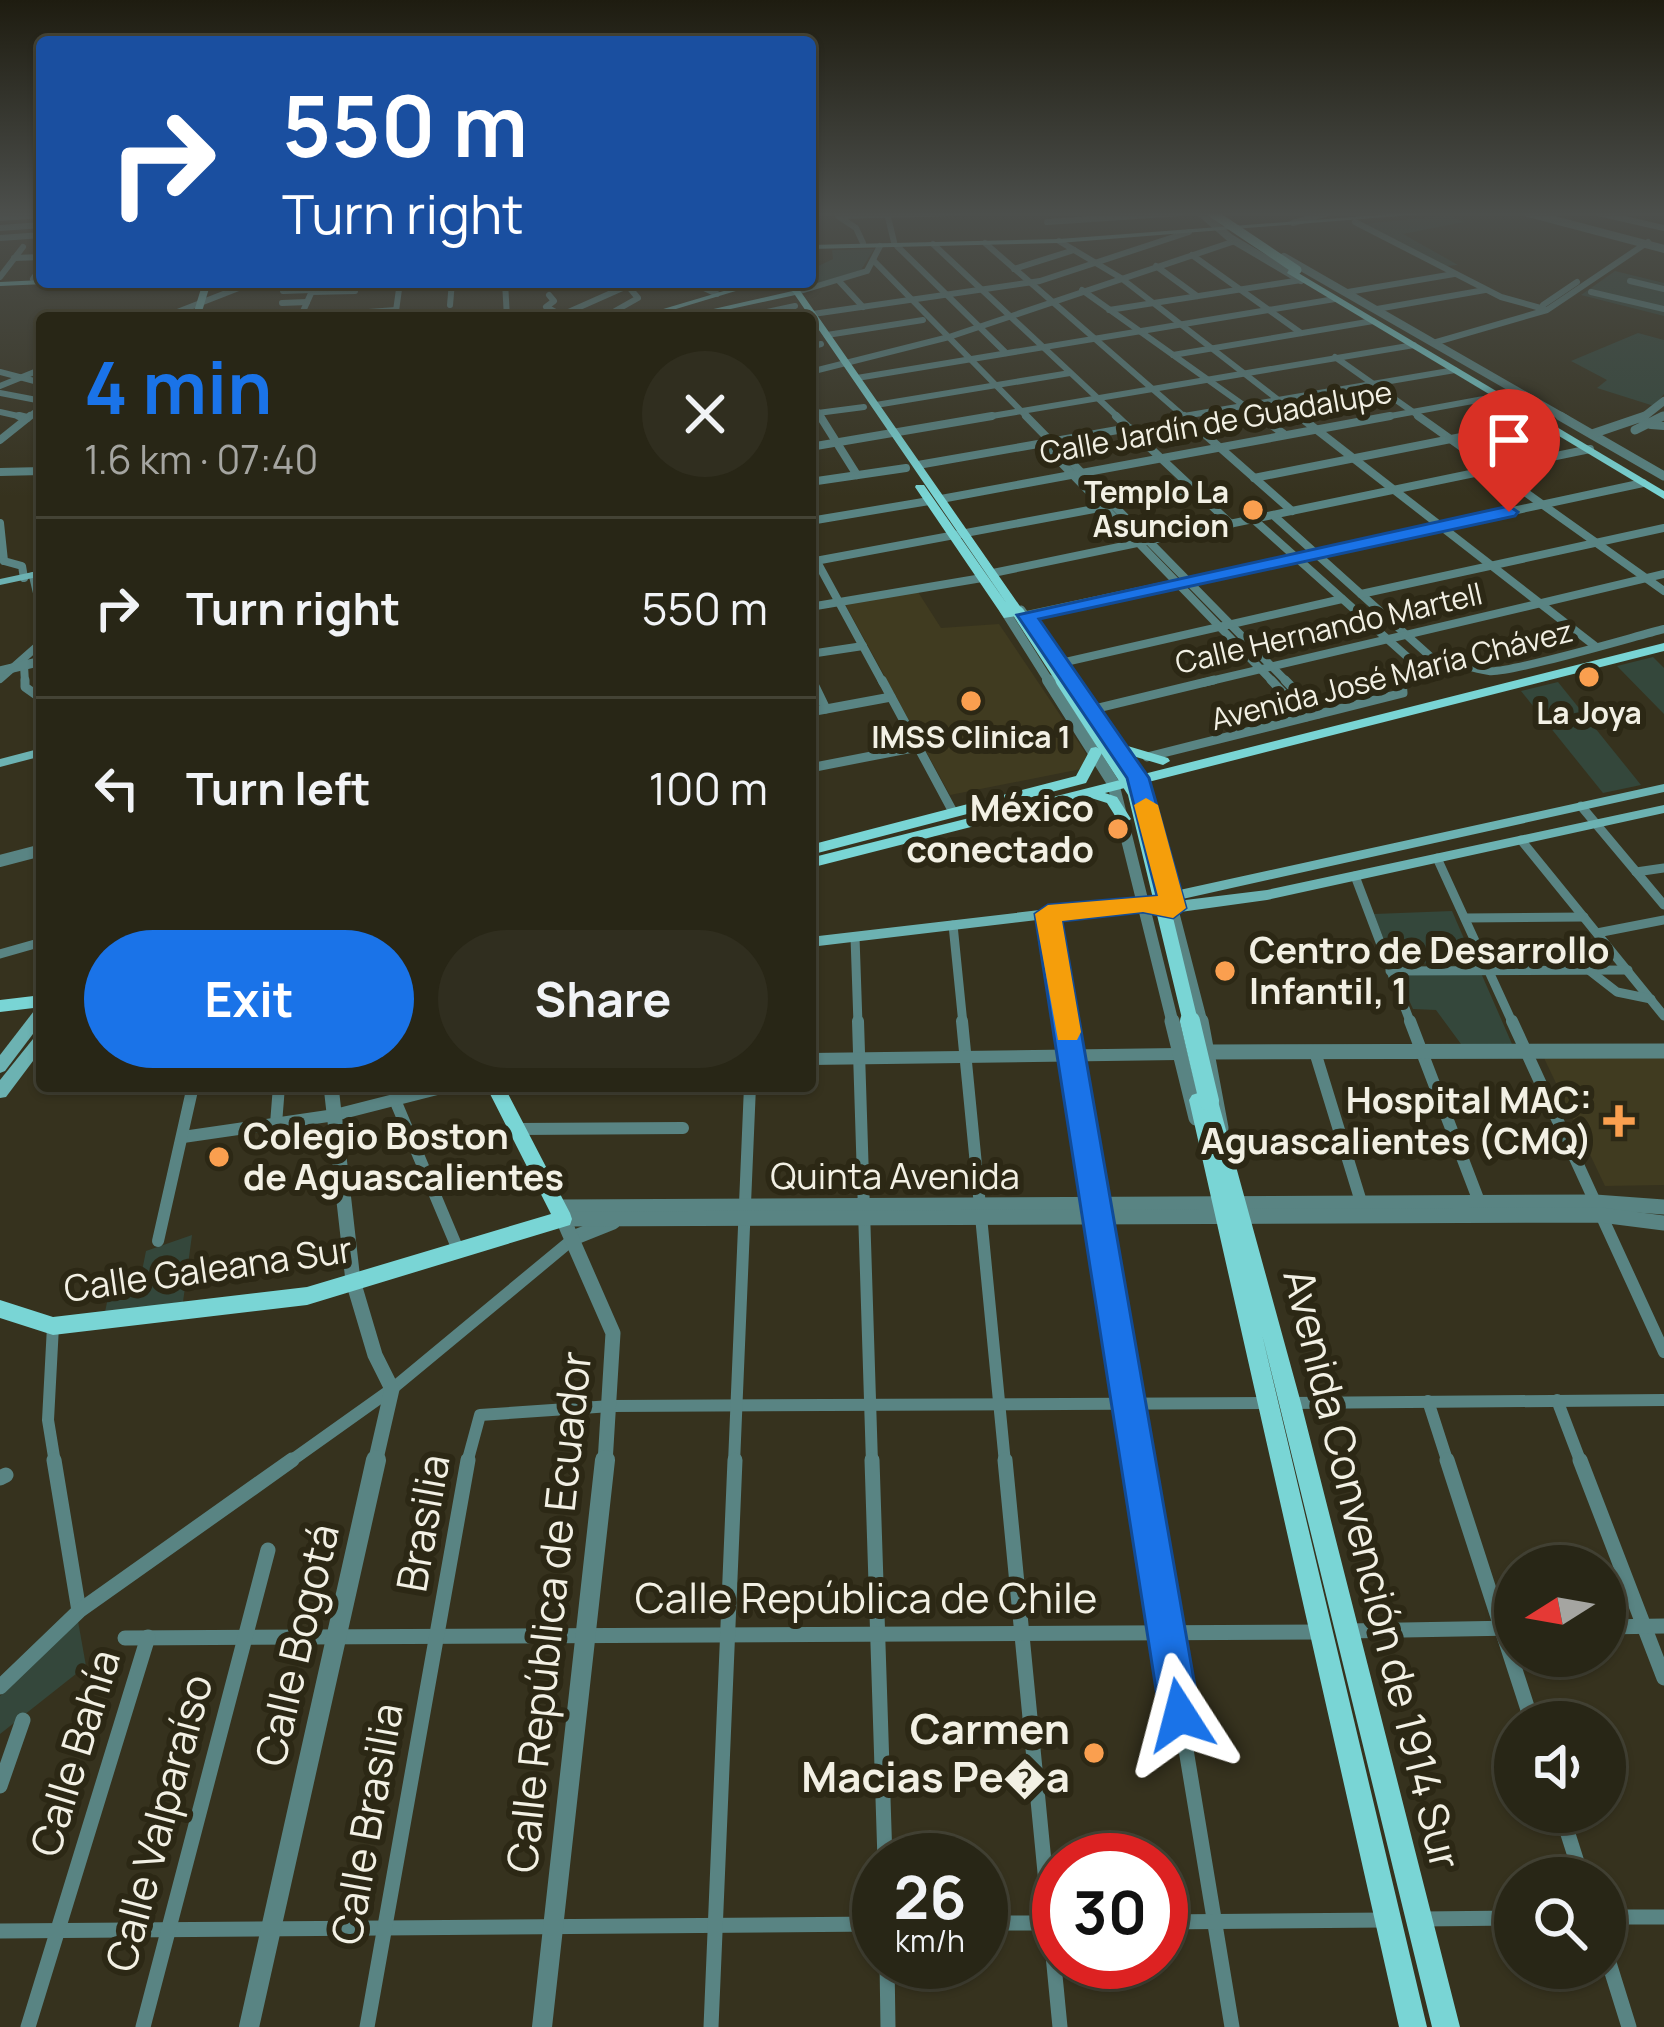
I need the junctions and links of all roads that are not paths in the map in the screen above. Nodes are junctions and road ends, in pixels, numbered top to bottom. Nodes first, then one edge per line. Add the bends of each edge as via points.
1 (861, 308) edge
2 (914, 308) edge
3 (915, 308) edge
4 (960, 308) edge
5 (1000, 308) edge
6 (1029, 308) edge
7 (1059, 308) edge
8 (1106, 308) edge
9 (1124, 308) edge
10 (1159, 308) edge
11 (1266, 308) edge
12 (1276, 308) edge
13 (1359, 308) edge
14 (1360, 308) edge
15 (1366, 308) edge
16 (1408, 308) edge
17 (1538, 308) edge
18 (1542, 309) joint
19 (1109, 310) junction
20 (1269, 310) junction
21 (1008, 315) junction
22 (1375, 315) junction
23 (816, 318) edge
24 (923, 320) junction
25 (1181, 324) junction
26 (978, 325) junction
27 (1140, 331) junction
28 (1301, 333) junction
29 (944, 337) junction
30 (1094, 339) junction
31 (820, 342) edge
32 (1426, 343) junction
33 (906, 347) junction
34 (1043, 347) junction
35 (1212, 348) junction
36 (1006, 353) junction
37 (1173, 355) junction
38 (1335, 358) junction
39 (966, 360) junction
40 (841, 363) junction
41 (924, 367) junction
42 (816, 369) edge
43 (1455, 370) junction
44 (36, 371) edge
45 (0, 372) edge
46 (1070, 373) junction
47 (1244, 373) junction
48 (20, 378) junction
49 (857, 378) junction
50 (1207, 380) junction
51 (36, 382) edge
52 (1372, 384) junction
53 (992, 386) junction
54 (1501, 388) junction
55 (1153, 389) junction
56 (0, 390) edge
57 (1098, 399) junction
58 (1278, 400) junction
59 (1664, 401) edge
60 (36, 402) edge
61 (870, 406) junction
62 (1244, 406) junction
63 (36, 410) edge
64 (0, 412) edge
65 (1412, 412) junction
66 (1018, 413) junction
67 (816, 414) edge
68 (1184, 416) junction
69 (1664, 416) edge
70 (816, 417) edge
71 (27, 418) junction
72 (1541, 421) junction
73 (1651, 425) junction
74 (1664, 426) edge
75 (1129, 428) junction
76 (1315, 429) junction
77 (1575, 432) junction
78 (1284, 434) junction
79 (890, 435) junction
80 (1597, 437) junction
81 (1450, 439) junction
82 (0, 440) edge
83 (837, 443) junction
84 (1047, 443) junction
85 (816, 446) edge
86 (1218, 447) junction
87 (1590, 449) junction
88 (1609, 457) junction
89 (1161, 458) junction
90 (1353, 458) junction
91 (912, 466) junction
92 (1493, 470) junction
93 (36, 471) edge
94 (0, 472) edge
95 (1076, 473) junction
96 (857, 475) junction
97 (1254, 478) junction
98 (816, 479) edge
99 (1641, 480) junction
100 (1664, 486) edge
101 (1196, 490) junction
102 (1394, 490) junction
103 (935, 500) junction
104 (1543, 505) junction
105 (1109, 507) junction
106 (1292, 511) junction
107 (1273, 515) junction
108 (1253, 519) junction
109 (816, 520) edge
110 (0, 523) edge
111 (1232, 524) junction
112 (1441, 526) junction
113 (1664, 528) edge
114 (961, 537) junction
115 (1143, 542) junction
116 (1596, 543) junction
117 (1316, 554) junction
118 (1296, 557) junction
119 (2, 561) edge
120 (816, 561) edge
121 (816, 566) edge
122 (1492, 566) junction
123 (26, 574) edge
124 (988, 576) junction
125 (1655, 576) edge
126 (0, 582) edge
127 (1182, 582) junction
128 (1664, 591) edge
129 (1361, 594) junction
130 (1342, 599) junction
131 (839, 602) junction
132 (1540, 603) junction
133 (816, 606) edge
134 (1015, 612) junction
135 (1225, 626) junction
136 (1664, 632) edge
137 (1407, 635) junction
138 (1388, 640) junction
139 (863, 646) junction
140 (1595, 646) junction
141 (36, 647) edge
142 (1664, 647) edge
143 (816, 653) edge
144 (1432, 658) junction
145 (1413, 662) junction
146 (1061, 663) junction
147 (1266, 668) junction
148 (9, 670) edge
149 (816, 688) edge
150 (36, 695) edge
151 (891, 697) junction
152 (826, 709) junction
153 (1094, 709) junction
154 (816, 711) edge
155 (1312, 715) junction
156 (918, 747) junction
157 (1121, 748) joint
158 (1096, 751) junction
159 (36, 754) edge
160 (0, 763) edge
161 (1168, 765) junction
162 (816, 767) edge
163 (1138, 768) junction
164 (1110, 778) junction
165 (1080, 785) junction
166 (1664, 788) edge
167 (1144, 798) junction
168 (1581, 806) junction
169 (1664, 809) edge
170 (952, 810) junction
171 (1124, 819) junction
172 (1596, 824) junction
173 (913, 835) junction
174 (1521, 840) junction
175 (816, 848) edge
176 (36, 852) edge
177 (1437, 858) junction
178 (1329, 860) junction
179 (0, 861) edge
180 (816, 861) edge
181 (1664, 868) edge
182 (1636, 872) junction
183 (1349, 877) junction
184 (1171, 901) junction
185 (1143, 903) junction
186 (1664, 905) edge
187 (1048, 914) junction
188 (1585, 917) junction
189 (1465, 918) junction
190 (1664, 920) edge
191 (953, 925) junction
192 (1597, 933) junction
193 (855, 937) junction
194 (816, 941) edge
195 (36, 944) edge
196 (0, 954) edge
197 (1390, 970) junction
198 (1489, 970) junction
199 (1588, 970) junction
200 (1628, 970) junction
201 (1651, 999) junction
202 (36, 1002) edge
203 (0, 1006) edge
204 (36, 1010) edge
205 (1664, 1016) edge
206 (36, 1046) edge
207 (1664, 1051) edge
208 (1209, 1052) junction
209 (1316, 1052) junction
210 (1420, 1052) junction
211 (1527, 1053) junction
212 (1178, 1054) junction
213 (966, 1056) junction
214 (1071, 1056) junction
215 (858, 1058) junction
216 (816, 1059) edge
217 (0, 1067) edge
218 (0, 1092) edge
219 (192, 1092) edge
220 (279, 1092) edge
221 (332, 1092) edge
222 (425, 1092) edge
223 (498, 1092) edge
224 (750, 1092) edge
225 (395, 1100) junction
226 (334, 1115) junction
227 (276, 1124) junction
228 (683, 1128) dead end
229 (518, 1129) junction
230 (1212, 1132) junction
231 (183, 1137) junction
232 (1362, 1205) junction
233 (1664, 1207) edge
234 (1482, 1209) junction
235 (1598, 1209) junction
236 (981, 1212) junction
237 (1097, 1212) junction
238 (1232, 1212) junction
239 (745, 1213) junction
240 (863, 1213) junction
241 (564, 1221) junction
242 (1664, 1223) edge
243 (158, 1241) dead end
244 (459, 1252) junction
245 (354, 1285) junction
246 (0, 1310) edge
247 (53, 1326) junction
248 (1664, 1352) edge
249 (392, 1389) junction
250 (1428, 1400) junction
251 (1557, 1400) junction
252 (1664, 1400) edge
253 (1129, 1403) junction
254 (1278, 1403) junction
255 (1000, 1404) junction
256 (611, 1406) junction
257 (737, 1406) junction
258 (869, 1406) junction
259 (268, 1550) dead end
260 (1494, 1589) edge
261 (79, 1611) junction
262 (1626, 1626) edge
263 (1644, 1626) junction
264 (1664, 1626) edge
265 (1494, 1629) edge
266 (1348, 1631) junction
267 (1320, 1632) junction
268 (1167, 1633) junction
269 (437, 1634) junction
270 (877, 1634) junction
271 (1022, 1634) junction
272 (586, 1635) junction
273 (728, 1635) junction
274 (148, 1637) junction
275 (336, 1637) junction
276 (125, 1638) dead end
277 (244, 1638) junction
278 (1664, 1678) edge
279 (0, 1688) edge
280 (23, 1720) dead end
281 (0, 1786) edge
282 (884, 1833) edge
283 (1044, 1833) edge
284 (1626, 1917) edge
285 (1664, 1917) edge
286 (1494, 1918) edge
287 (1419, 1919) junction
288 (1388, 1920) junction
289 (1188, 1921) edge
290 (1214, 1921) junction
291 (852, 1924) edge
292 (715, 1925) junction
293 (554, 1927) junction
294 (385, 1928) junction
295 (271, 1929) junction
296 (58, 1930) junction
297 (168, 1930) junction
298 (0, 1931) edge
299 (887, 1989) edge
300 (1058, 1989) edge
301 (1618, 1989) edge
302 (28, 2027) edge
303 (143, 2027) edge
304 (249, 2027) edge
305 (367, 2027) edge
306 (542, 2027) edge
307 (711, 2027) edge
308 (888, 2027) edge
309 (1060, 2027) edge
310 (1232, 2027) edge
311 (1413, 2027) edge
312 (1445, 2027) edge
313 (1630, 2027) edge

1 - 23 street
2 - 24 street
3 - 29 street
4 - 26 street
5 - 21 street
6 - 21 street
7 - 30 street
8 - 19 street
9 - 19 street
10 - 25 street
11 - 20 street
12 - 20 street
13 - 32 main road
14 - 22 main road
15 - 22 street
16 - 22 street
17 - 18 street
18 - 32 street
19 - 27 street
20 - 25 street
20 - 28 street
21 - 26 street
21 - 34 street
22 - 28 street
22 - 32 main road
24 - 29 street
24 - 31 street
25 - 27 street
25 - 35 street
26 - 29 street
26 - 36 street
27 - 30 street
27 - 37 street
28 - 35 street
29 - 33 street
29 - 39 street
30 - 34 street
30 - 55 street
31 - 40 main road, Avenida Convención de 1914 Sur
32 - 38 street
32 - 43 main road
32 - 54 main road
33 - 40 street
33 - 41 street
34 - 36 street
34 - 46 street
35 - 37 street
35 - 47 street
36 - 39 street
37 - 50 street
38 - 47 street
38 - 52 street
39 - 41 street
39 - 53 street
40 - 42 street
40 - 49 main road, Avenida Convención de 1914 Sur
40 - 61 main road, Avenida Convención de 1914 Sur
41 - 49 street
43 - 52 street
43 - 54 main road
44 - 48 street
45 - 48 street
46 - 53 street
46 - 57 street
47 - 50 street
47 - 58 street
48 - 51 street
48 - 56 street
49 - 61 main road, Avenida Convención de 1914 Sur
50 - 55 street
50 - 62 street
52 - 58 street
52 - 65 street
53 - 61 street
53 - 66 street
54 - 65 street, Calle Jardín de Guadalupe
54 - 72 main road
54 - 77 main road
54 - 80 street
55 - 57 street
55 - 68 street
56 - 60 street
57 - 66 street
57 - 75 street
58 - 62 street
58 - 76 street
59 - 80 street
61 - 67 street
61 - 79 main road, Avenida Convención de 1914 Sur
62 - 68 street
62 - 78 street
63 - 71 street
64 - 71 street
65 - 76 street, Calle Jardín de Guadalupe
65 - 81 street
66 - 79 street
66 - 84 street
68 - 86 street
69 - 73 street
70 - 83 street
71 - 82 street
72 - 81 street
72 - 87 main road
73 - 74 street
73 - 80 street
75 - 84 street
75 - 89 street
76 - 78 street, Calle Jardín de Guadalupe
76 - 90 street
77 - 88 main road
77 - 100 main road
78 - 86 street, Calle Jardín de Guadalupe
79 - 83 street
79 - 91 main road, Avenida Convención de 1914 Sur
80 - 100 street
81 - 90 street
81 - 92 street
83 - 85 street
83 - 96 street
84 - 91 street
84 - 95 street
86 - 89 street, Calle Jardín de Guadalupe
86 - 97 street
87 - 88 main road
87 - 92 street
88 - 99 main road
88 - 100 main road
89 - 95 street, Calle Jardín de Guadalupe
89 - 101 street
90 - 97 street
90 - 102 street
91 - 96 street
91 - 103 main road, Avenida Convención de 1914 Sur
92 - 102 street
92 - 104 street
93 - 94 street
95 - 103 street, Calle Jardín de Guadalupe
95 - 105 street
96 - 98 street
97 - 106 street
99 - 100 main road
99 - 104 street
101 - 105 street
101 - 111 street
102 - 106 street
102 - 112 street
103 - 109 street, Calle Jardín de Guadalupe
103 - 114 main road, Avenida Convención de 1914 Sur
104 - 112 street
104 - 116 street
105 - 114 street
105 - 115 street
106 - 107 street
107 - 108 street
107 - 117 street
108 - 111 street
108 - 118 street
110 - 119 street
111 - 115 street
112 - 117 street
112 - 122 street
113 - 116 street
114 - 120 street
114 - 124 main road, Avenida Convención de 1914 Sur
115 - 124 street
115 - 127 street
116 - 122 street
116 - 125 street
117 - 118 street
117 - 129 street
118 - 127 street
118 - 130 street
119 - 123 street
121 - 131 street
122 - 129 street
122 - 132 street
123 - 126 main road
124 - 131 street
124 - 134 main road, Avenida Convención de 1914 Sur
125 - 128 street
125 - 132 street, Calle Hernando Martell
127 - 134 street
127 - 135 street
129 - 137 street
130 - 135 street
130 - 138 street
131 - 133 street
131 - 139 street
132 - 137 street, Calle Hernando Martell
132 - 140 street
134 - 146 street, Avenida Convención de 1914 Sur
134 - 158 street, Avenida Convención de 1914 Sur
134 - 230 main road, Avenida Convención de 1914 Sur, bridge via 1120,778
135 - 146 street
135 - 147 street
136 - 140 street, Avenida José María Chávez
136 - 161 main road, Avenida José María Chávez
137 - 138 street, Calle Hernando Martell
137 - 144 street
138 - 145 street
138 - 147 street, Calle Hernando Martell
139 - 143 street
139 - 151 street
140 - 144 street, Avenida José María Chávez via 1490,672
141 - 148 street
142 - 161 main road, Avenida José María Chávez
144 - 145 street, Avenida José María Chávez
145 - 155 street, Avenida José María Chávez via 1400,674 1403,693
146 - 153 street, Avenida Convención de 1914 Sur
147 - 153 street, Calle Hernando Martell
147 - 155 street
148 - 150 street
149 - 152 street
151 - 152 street
151 - 156 street
152 - 154 street
153 - 157 street, Avenida Convención de 1914 Sur
155 - 163 street, Avenida José María Chávez
156 - 162 street
156 - 170 street
157 - 163 main road
158 - 164 street, Avenida Convención de 1914 Sur
158 - 165 main road
159 - 160 main road
161 - 163 main road
161 - 167 main road
163 - 164 main road
163 - 167 street, Avenida Convención de 1914 Sur
164 - 165 main road
164 - 171 street, Avenida Convención de 1914 Sur
165 - 170 main road
165 - 171 main road via 1105,795
165 - 173 main road
166 - 168 main road
167 - 184 street, Avenida Convención de 1914 Sur
168 - 172 street
168 - 178 main road
169 - 172 main road
170 - 173 main road via 950,820
170 - 175 main road
171 - 185 street, Avenida Convención de 1914 Sur
172 - 174 main road
172 - 182 street
173 - 180 main road
174 - 177 main road
174 - 188 street
176 - 179 street
177 - 183 main road
177 - 189 street
178 - 183 main road
178 - 184 main road
181 - 182 street
182 - 186 street
183 - 184 main road
183 - 197 street
184 - 185 main road
184 - 208 street, Avenida Convención de 1914 Sur
185 - 187 main road
185 - 212 street, Avenida Convención de 1914 Sur
187 - 191 main road
187 - 214 street
188 - 189 street
188 - 192 street
189 - 198 street
190 - 192 street
191 - 193 main road
191 - 213 street
192 - 200 street
193 - 194 main road
193 - 215 street
195 - 196 street
197 - 198 street
197 - 210 street
198 - 199 street
198 - 211 street
199 - 200 street
199 - 201 street via 1617,992
200 - 201 street
201 - 205 street
202 - 203 main road
204 - 217 main road
206 - 218 main road
207 - 211 street
208 - 209 street
208 - 230 street, Avenida Convención de 1914 Sur
209 - 210 street
209 - 232 street
210 - 211 street
210 - 234 street
211 - 235 street
212 - 214 street
212 - 230 street, Avenida Convención de 1914 Sur
213 - 214 street
213 - 215 street
213 - 236 street
214 - 237 street
215 - 216 street
215 - 240 street
219 - 231 street
220 - 227 street
221 - 226 street
222 - 225 street
223 - 229 main road, Calle República de Ecuador
224 - 239 street
225 - 226 street
225 - 244 street
226 - 227 street
226 - 245 street
227 - 231 street
228 - 229 street
229 - 241 main road, Calle República de Ecuador
230 - 238 main road, Avenida Convención de 1914 Sur
231 - 243 street
232 - 234 street, Quinta Avenida
232 - 238 street, Quinta Avenida
233 - 235 street, Quinta Avenida
234 - 235 street, Quinta Avenida
234 - 238 street, Quinta Avenida
235 - 242 street, Quinta Avenida
235 - 248 street
236 - 237 street, Quinta Avenida
236 - 240 street, Quinta Avenida
236 - 255 street
237 - 238 street, Quinta Avenida
237 - 253 street
238 - 254 main road, Avenida Convención de 1914 Sur
239 - 240 street, Quinta Avenida
239 - 241 street, Quinta Avenida
239 - 241 street, Quinta Avenida
239 - 257 street
240 - 258 street
241 - 244 main road, Calle Galeana Sur
241 - 249 street
241 - 256 street, Calle República de Ecuador via 613,1333
244 - 245 main road, Calle Galeana Sur
245 - 247 main road, Calle Galeana Sur
245 - 249 street via 368,1349
246 - 247 main road, Calle Galeana Sur
247 - 261 street via 48,1420
249 - 261 street
249 - 275 street, Calle Bogotá
250 - 251 street
250 - 254 street
250 - 260 street
251 - 252 street
251 - 263 street
253 - 254 street
253 - 255 street
253 - 268 street
254 - 266 main road, Avenida Convención de 1914 Sur
254 - 267 main road, Avenida Convención de 1914 Sur
255 - 258 street
255 - 271 street
256 - 257 street
256 - 269 street, Brasilia via 480,1414
256 - 272 street, Calle República de Ecuador
257 - 258 street
257 - 273 street
258 - 270 street
259 - 277 street, Calle Valparaíso
261 - 279 street
262 - 263 street
263 - 264 street
263 - 278 street
265 - 266 street
266 - 287 main road, Avenida Convención de 1914 Sur
267 - 268 street, Calle República de Chile
267 - 288 main road, Avenida Convención de 1914 Sur
268 - 271 street, Calle República de Chile
268 - 290 street
269 - 272 street, Calle República de Chile
269 - 275 street, Calle República de Chile
269 - 294 street, Calle Brasilia
270 - 271 street, Calle República de Chile
270 - 273 street, Calle República de Chile
270 - 282 street
271 - 283 street
272 - 273 street, Calle República de Chile
272 - 293 street, Calle República de Ecuador
273 - 292 street
274 - 276 street, Calle República de Chile
274 - 277 street, Calle República de Chile
274 - 296 street, Calle Bahía
275 - 277 street, Calle República de Chile
275 - 295 street, Calle Bogotá
277 - 297 street, Calle Valparaíso
280 - 281 street
284 - 285 street
286 - 287 street
287 - 312 main road, Avenida Convención de 1914 Sur
288 - 290 street
288 - 311 main road, Avenida Convención de 1914 Sur
289 - 290 street
290 - 310 street
291 - 292 street
292 - 293 street
292 - 307 street
293 - 294 street
293 - 306 street, Calle República de Ecuador
294 - 295 street
294 - 305 street, Calle Brasilia
295 - 297 street
295 - 304 street, Calle Bogotá
296 - 297 street
296 - 298 street
296 - 302 street, Calle Bahía
297 - 303 street, Calle Valparaíso
299 - 308 street
300 - 309 street
301 - 313 street

